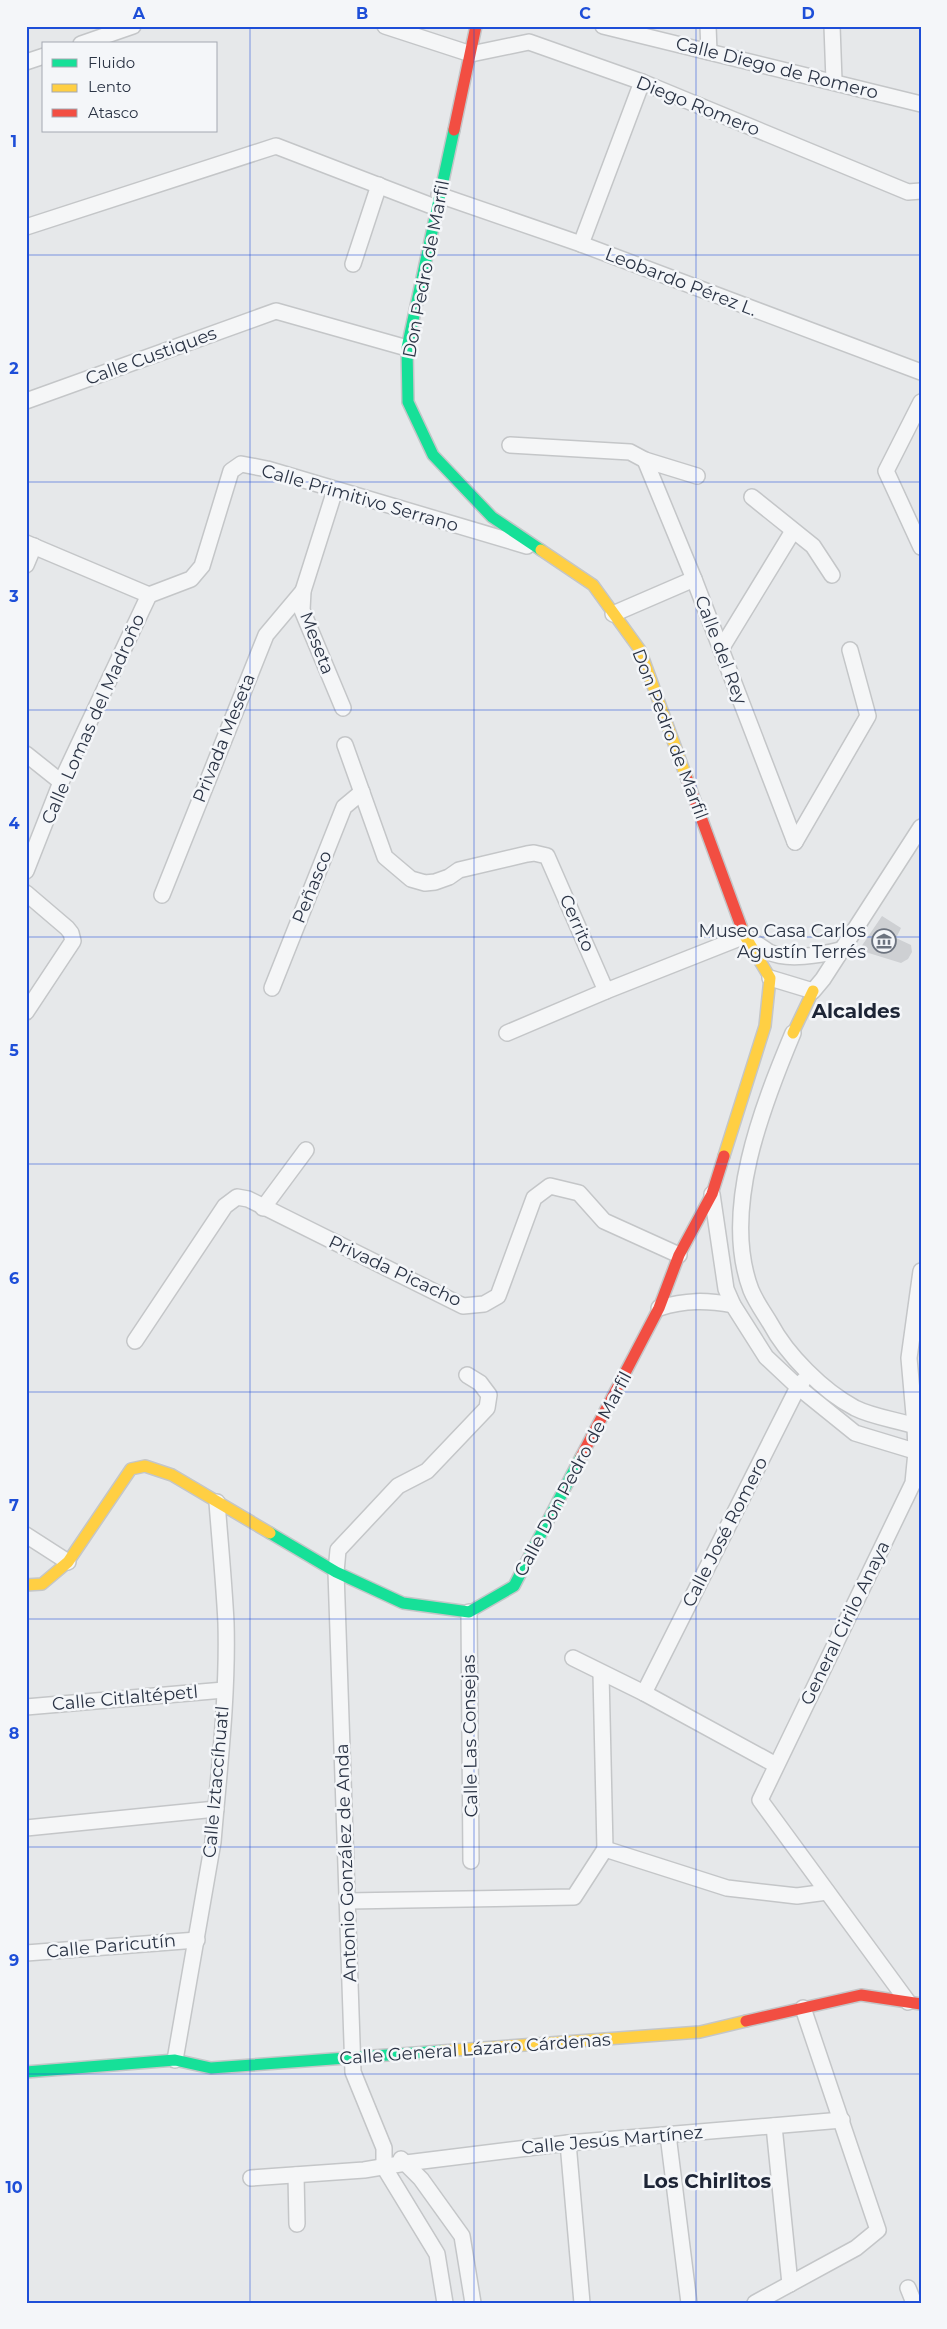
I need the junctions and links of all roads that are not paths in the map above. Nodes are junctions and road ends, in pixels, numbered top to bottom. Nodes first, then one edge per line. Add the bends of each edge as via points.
1 (132, 26) edge
2 (385, 26) edge
3 (476, 26) edge
4 (603, 26) edge
5 (708, 26) edge
6 (832, 26) edge
7 (87, 42) edge
8 (709, 52) junction
9 (471, 54) junction
10 (42, 57) edge
11 (26, 62) edge
12 (834, 81) junction
13 (642, 82) junction
14 (921, 104) edge
15 (379, 185) junction
16 (921, 191) edge
17 (438, 201) junction
18 (26, 227) edge
19 (581, 244) junction
20 (353, 264) dead end
21 (407, 348) junction
22 (921, 372) edge
23 (26, 401) edge
24 (921, 402) edge
25 (510, 445) dead end
26 (645, 460) junction
27 (697, 476) dead end
28 (335, 490) junction
29 (752, 497) dead end
30 (793, 531) junction
31 (30, 545) edge
32 (921, 547) edge
33 (543, 551) junction
34 (26, 565) edge
35 (832, 575) dead end
36 (694, 579) junction
37 (303, 591) junction
38 (149, 595) junction
39 (614, 614) junction
40 (721, 649) junction
41 (850, 650) dead end
42 (343, 708) dead end
43 (345, 745) dead end
44 (26, 754) edge
45 (61, 782) junction
46 (362, 792) junction
47 (919, 833) edge
48 (26, 871) edge
49 (26, 893) edge
50 (162, 894) dead end
51 (746, 936) junction
52 (840, 950) junction
53 (770, 978) junction
54 (272, 988) dead end
55 (606, 991) junction
56 (813, 991) junction
57 (26, 1012) edge
58 (507, 1033) dead end
59 (793, 1033) joint
60 (306, 1150) dead end
61 (712, 1194) junction
62 (263, 1208) junction
63 (679, 1255) junction
64 (921, 1271) edge
65 (733, 1305) junction
66 (659, 1308) junction
67 (136, 1341) dead end
68 (809, 1374) junction
69 (467, 1375) dead end
70 (798, 1387) junction
71 (918, 1427) edge
72 (918, 1449) edge
73 (217, 1502) junction
74 (26, 1535) edge
75 (68, 1562) junction
76 (336, 1572) junction
77 (26, 1585) edge
78 (469, 1612) junction
79 (573, 1658) dead end
80 (601, 1672) junction
81 (224, 1690) junction
82 (644, 1693) junction
83 (26, 1707) edge
84 (776, 1765) junction
85 (216, 1809) junction
86 (26, 1828) edge
87 (605, 1849) junction
88 (471, 1861) dead end
89 (827, 1892) junction
90 (347, 1901) junction
91 (196, 1940) junction
92 (26, 1953) edge
93 (914, 2003) edge
94 (803, 2008) junction
95 (352, 2059) junction
96 (175, 2060) junction
97 (26, 2072) edge
98 (842, 2120) junction
99 (774, 2126) junction
100 (668, 2135) junction
101 (568, 2143) junction
102 (384, 2148) junction
103 (406, 2163) junction
104 (384, 2167) junction
105 (296, 2175) junction
106 (251, 2178) dead end
107 (297, 2224) dead end
108 (790, 2284) junction
109 (908, 2288) dead end
110 (445, 2303) edge
111 (473, 2303) edge
112 (582, 2303) edge
113 (689, 2303) edge
114 (755, 2303) edge
115 (914, 2303) edge

1 - 7 street
2 - 9 street
3 - 9 street, Don Pedro de Marfil
4 - 8 street, Calle Diego de Romero
5 - 8 street
6 - 12 street
8 - 12 street, Calle Diego de Romero
9 - 13 street, Diego Romero via 529,42
9 - 17 street, Don Pedro de Marfil
10 - 11 street
12 - 14 street, Calle Diego de Romero
13 - 16 street, Diego Romero via 908,192
13 - 19 street
15 - 17 street, Leobardo Pérez L.
15 - 18 street, Leobardo Pérez L. via 276,146
15 - 20 street
17 - 19 street, Leobardo Pérez L.
17 - 21 street, Don Pedro de Marfil
19 - 22 street, Leobardo Pérez L.
21 - 23 street, Calle Custiques via 276,311
21 - 33 street, Don Pedro de Marfil via 408,402 433,455 492,517
24 - 32 street via 886,470
25 - 26 street via 630,452
26 - 27 street
26 - 36 street, Calle del Rey
28 - 33 street, Calle Primitivo Serrano
28 - 37 street, Meseta
28 - 38 street, Calle Primitivo Serrano via 241,464 231,471 202,566 191,579
29 - 30 street
30 - 35 street via 813,546
30 - 40 street
31 - 34 street
31 - 38 street
33 - 39 street, Don Pedro de Marfil via 593,585
36 - 39 street
36 - 40 street, Calle del Rey
37 - 42 street, Meseta via 302,610
37 - 50 street, Privada Meseta via 266,635
38 - 45 street, Calle Lomas del Madroño
39 - 51 street, Don Pedro de Marfil via 640,650
40 - 41 street, Calle del Rey via 795,842 868,716
43 - 46 street
44 - 45 street
45 - 48 street, Calle Lomas del Madroño
46 - 54 street, Peñasco via 344,808
46 - 55 street, Cerrito via 385,858 411,879 435,882 459,870 534,852 547,856
47 - 52 street
49 - 57 street via 67,928 73,942
51 - 52 street via 770,953 818,956
51 - 53 street, Don Pedro de Marfil
51 - 55 street
52 - 56 street via 824,979
53 - 56 street
53 - 61 street via 765,1026
55 - 58 street
56 - 59 street
59 - 68 street via 758,1125 740,1209 742,1253 751,1290 778,1339
60 - 62 street
61 - 63 street, Calle Don Pedro de Marfil
61 - 65 street via 726,1289
62 - 63 street, Privada Picacho via 463,1306 484,1304 498,1296 534,1198 550,1186 580,1193 604,1220
62 - 67 street, Privada Picacho via 240,1196 233,1198
63 - 66 street, Calle Don Pedro de Marfil
64 - 71 street, General Cirilo Anaya via 909,1358
65 - 66 street via 711,1300 684,1301
65 - 70 street via 766,1357
66 - 78 street, Calle Don Pedro de Marfil via 514,1586
68 - 70 street, Calle José Romero
68 - 71 street via 856,1408
69 - 76 street, Antonio González de Anda via 480,1383 489,1395 487,1408 426,1471 398,1486 338,1550
70 - 72 street via 855,1433
70 - 82 street, Calle José Romero
71 - 72 street, General Cirilo Anaya
72 - 84 street, General Cirilo Anaya via 913,1483
73 - 75 street via 172,1475 138,1466 131,1469
73 - 76 street
73 - 81 street, Calle Iztaccíhuatl via 226,1624
74 - 75 street
75 - 77 street via 42,1584
76 - 78 street via 403,1603
76 - 90 street, Antonio González de Anda
78 - 88 street, Calle Las Consejas
79 - 80 street
80 - 82 street
80 - 87 street
81 - 83 street, Calle Citlaltépetl
81 - 85 street, Calle Iztaccíhuatl
82 - 84 street
84 - 89 street, General Cirilo Anaya via 760,1800
85 - 86 street
85 - 91 street, Calle Iztaccíhuatl
87 - 89 street via 727,1888 798,1896
87 - 90 street via 574,1897
89 - 93 street
90 - 95 street, Antonio González de Anda
91 - 92 street, Calle Paricutín
91 - 96 street, Calle Iztaccíhuatl
93 - 94 street, Calle General Lázaro Cárdenas via 861,1995
94 - 95 street, Calle General Lázaro Cárdenas via 700,2032
94 - 98 street
95 - 96 street, Calle General Lázaro Cárdenas via 211,2068
95 - 102 street, Antonio González de Anda via 353,2072
96 - 97 street, Calle General Lázaro Cárdenas
98 - 99 street, Calle Jesús Martínez
98 - 108 street via 878,2230 856,2248
99 - 100 street, Calle Jesús Martínez
99 - 108 street
100 - 101 street, Calle Jesús Martínez
100 - 113 street
101 - 103 street, Calle Jesús Martínez
101 - 112 street
102 - 103 street
102 - 104 street, Antonio González de Anda
103 - 104 street, Calle Jesús Martínez
103 - 111 street via 462,2236
104 - 105 street, Calle Jesús Martínez
104 - 110 street via 438,2254
105 - 106 street, Calle Jesús Martínez
105 - 107 street
108 - 114 street
109 - 115 street

